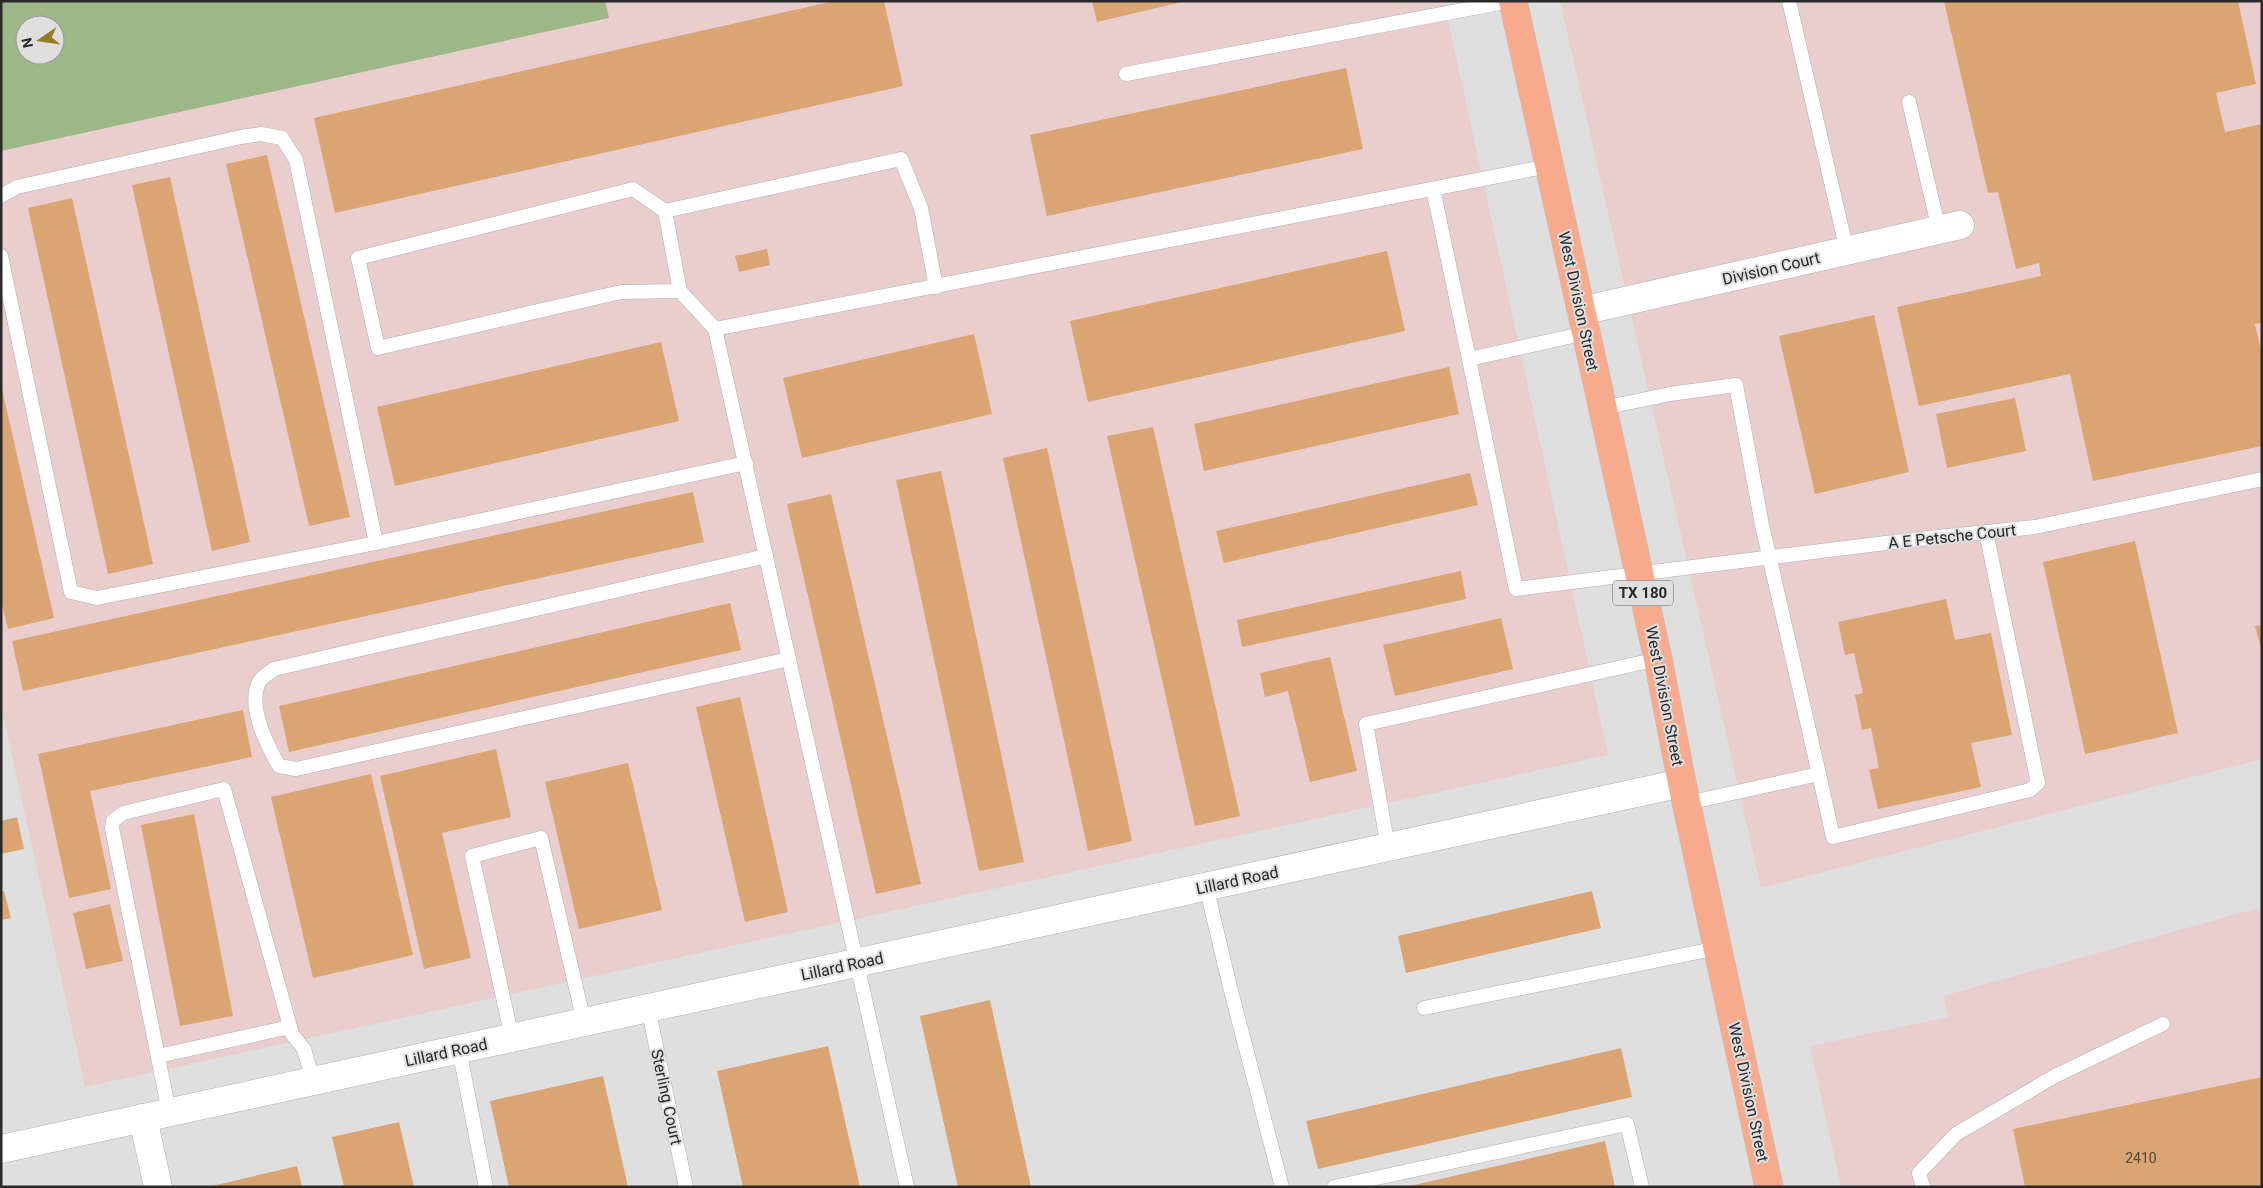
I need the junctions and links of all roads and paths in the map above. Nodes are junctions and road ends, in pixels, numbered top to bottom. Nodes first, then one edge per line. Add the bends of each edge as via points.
1 (1511, 1) edge
2 (1789, 1) edge
3 (1126, 74) dead end
4 (1909, 102) dead end
5 (1549, 166) junction
6 (1433, 189) junction
7 (1, 196) edge
8 (665, 211) junction
9 (1950, 228) joint
10 (1847, 251) junction
11 (1, 256) edge
12 (936, 287) junction
13 (680, 291) junction
14 (1583, 322) junction
15 (715, 329) junction
16 (1469, 359) junction
17 (1603, 408) junction
18 (746, 464) junction
19 (2262, 479) edge
20 (1986, 532) junction
21 (376, 543) junction
22 (766, 556) junction
23 (1770, 558) junction
24 (1639, 574) junction
25 (790, 659) junction
26 (1658, 659) junction
27 (1818, 774) junction
28 (1684, 793) junction
29 (1388, 847) junction
30 (1206, 886) junction
31 (1718, 948) junction
32 (857, 962) junction
33 (648, 1008) junction
34 (1424, 1008) dead end
35 (584, 1022) junction
36 (2163, 1024) dead end
37 (290, 1027) junction
38 (512, 1038) junction
39 (459, 1049) junction
40 (158, 1056) junction
41 (313, 1081) junction
42 (170, 1112) junction
43 (143, 1118) junction
44 (1, 1149) edge
45 (158, 1187) edge
46 (486, 1187) edge
47 (686, 1187) edge
48 (907, 1187) edge
49 (1282, 1187) edge
50 (1334, 1187) edge
51 (1642, 1187) edge
52 (1769, 1187) edge
53 (1923, 1187) edge

1 - 3 lane
1 - 5 main road, West Division Street / TX 180
2 - 10 lane
4 - 9 lane
5 - 6 lane
5 - 14 main road, West Division Street / TX 180
6 - 12 lane
6 - 16 lane
7 - 21 lane via 17,187 241,137 261,134 282,138 296,160
8 - 12 lane via 902,158 921,208
8 - 13 lane
8 - 13 lane via 633,189 358,258 378,348 620,292
9 - 10 street, Division Court
10 - 14 street, Division Court
11 - 21 lane via 71,592 97,598
12 - 15 lane
13 - 15 lane
14 - 16 lane
14 - 17 main road, West Division Street / TX 180
15 - 18 lane
16 - 24 lane, A E Petsche Court via 1516,589
17 - 23 lane via 1736,385
17 - 24 main road, West Division Street / TX 180
18 - 21 lane
18 - 22 lane
19 - 20 lane, A E Petsche Court via 2035,527
20 - 23 lane, A E Petsche Court
20 - 27 lane via 2038,783 2030,790 1833,836
22 - 25 lane
22 - 25 lane via 274,669 260,681 254,701 266,744 280,766 296,769
23 - 24 lane, A E Petsche Court
23 - 27 lane
24 - 26 main road, West Division Street / TX 180
25 - 32 lane
26 - 28 main road, West Division Street / TX 180
26 - 29 lane via 1366,724
27 - 28 lane
28 - 29 street, Lillard Road
28 - 31 main road, West Division Street / TX 180
29 - 30 street, Lillard Road
30 - 32 street, Lillard Road
30 - 49 lane
31 - 34 lane
31 - 52 main road, West Division Street / TX 180
32 - 33 street, Lillard Road
32 - 48 lane
33 - 35 street, Lillard Road
33 - 47 lane, Sterling Court
35 - 38 street, Lillard Road
35 - 38 lane via 541,838 472,856
36 - 53 lane via 2055,1076 1956,1134 1920,1173
37 - 40 lane
37 - 40 lane via 224,789 123,812 113,821
37 - 41 lane via 304,1049
38 - 39 street, Lillard Road
39 - 41 street, Lillard Road
39 - 46 lane
40 - 42 lane
41 - 42 street, Lillard Road
42 - 43 street, Lillard Road
43 - 44 street, Lillard Road
43 - 45 street
50 - 51 lane via 1627,1124

